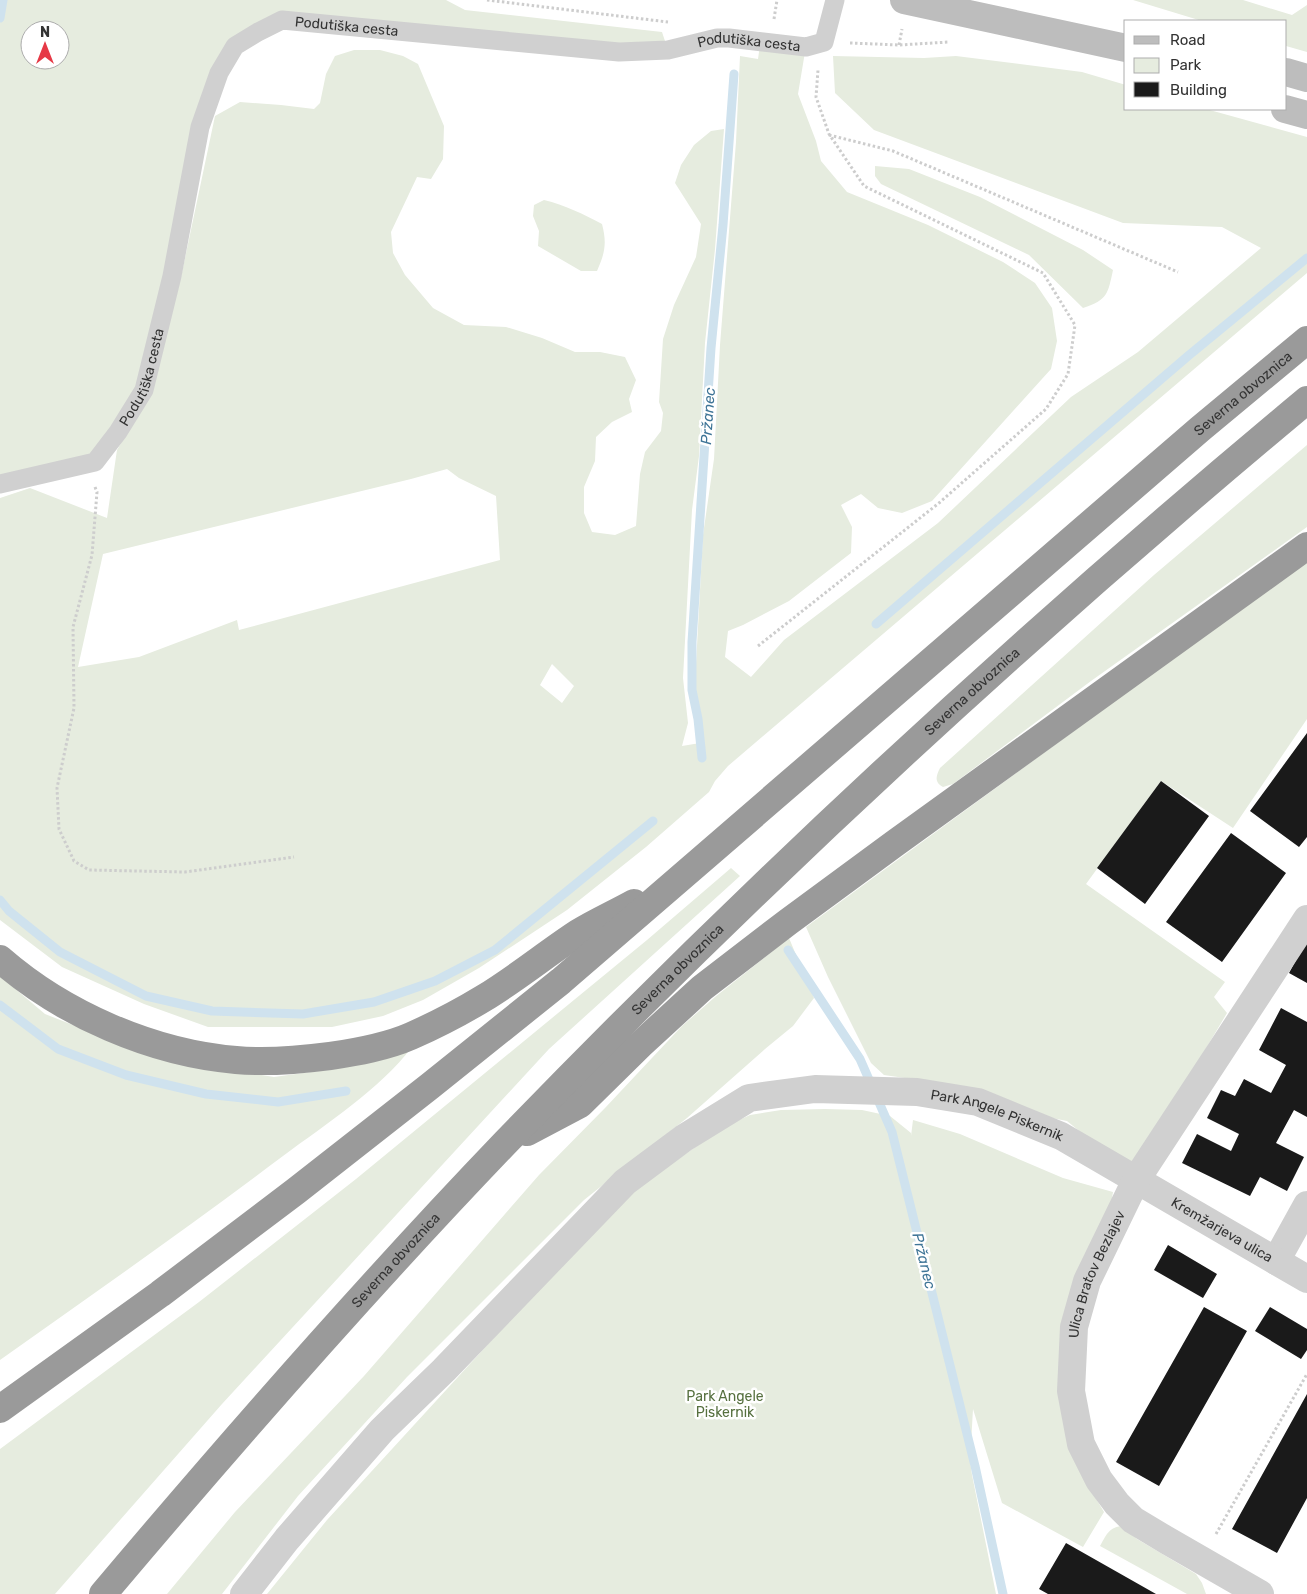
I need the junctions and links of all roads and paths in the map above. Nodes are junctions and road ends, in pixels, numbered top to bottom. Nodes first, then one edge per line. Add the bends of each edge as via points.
1 (487, 0) edge
2 (836, 0) edge
3 (904, 0) edge
4 (674, 23) dead end
5 (824, 42) junction
6 (1124, 49) edge
7 (1287, 72) edge
8 (1307, 78) edge
9 (1287, 110) edge
10 (1307, 115) edge
11 (829, 134) junction
12 (1178, 272) dead end
13 (1307, 340) edge
14 (1307, 400) edge
15 (83, 464) junction
16 (0, 484) edge
17 (1307, 546) edge
18 (758, 646) dead end
19 (294, 858) dead end
20 (680, 879) junction
21 (1307, 919) edge
22 (0, 959) edge
23 (505, 1143) junction
24 (1136, 1180) junction
25 (1307, 1205) edge
26 (1276, 1261) junction
27 (1307, 1279) edge
28 (1307, 1374) edge
29 (0, 1409) edge
30 (1201, 1560) junction
31 (103, 1594) edge
32 (244, 1594) edge
33 (1260, 1594) edge

1 - 4 path
2 - 5 lane
3 - 6 main road
5 - 11 path via 816,97
5 - 15 lane, Podutiška cesta via 806,47 718,38 668,50 620,52 282,20 258,32 235,46 219,73 200,127 172,276 144,390 95,462
7 - 8 main road
9 - 10 main road
11 - 12 path via 893,151
11 - 18 path via 864,186 1043,273 1075,325 1068,374 1046,409 953,491
13 - 20 highway, Severna obvoznica
14 - 23 highway, Severna obvoznica via 981,682 737,911
15 - 16 lane, Podutiška cesta
15 - 19 path via 97,492 92,555 73,628 74,708 57,788 59,829 74,860 89,870 185,872
17 - 23 highway via 894,844 702,988 580,1104
20 - 22 highway via 579,933 484,998 410,1037 354,1053 316,1058 237,1060 162,1046 107,1026 56,1000
20 - 29 highway via 561,981 399,1111 160,1294
21 - 24 street, Ulica Bratov Bezlajev
23 - 31 highway, Severna obvoznica via 188,1493
24 - 26 street, Kremžarjeva ulica
24 - 30 street, Ulica Bratov Bezlajev via 1088,1281 1074,1327 1071,1391 1081,1444 1099,1480 1117,1504 1133,1520
24 - 32 street, Park Angele Piskernik via 1061,1136 978,1102 917,1092 815,1089 749,1098 684,1138 625,1182 382,1430 287,1539
25 - 26 street
26 - 27 street, Kremžarjeva ulica
28 - 30 path
30 - 33 street, Ulica Bratov Bezlajev

